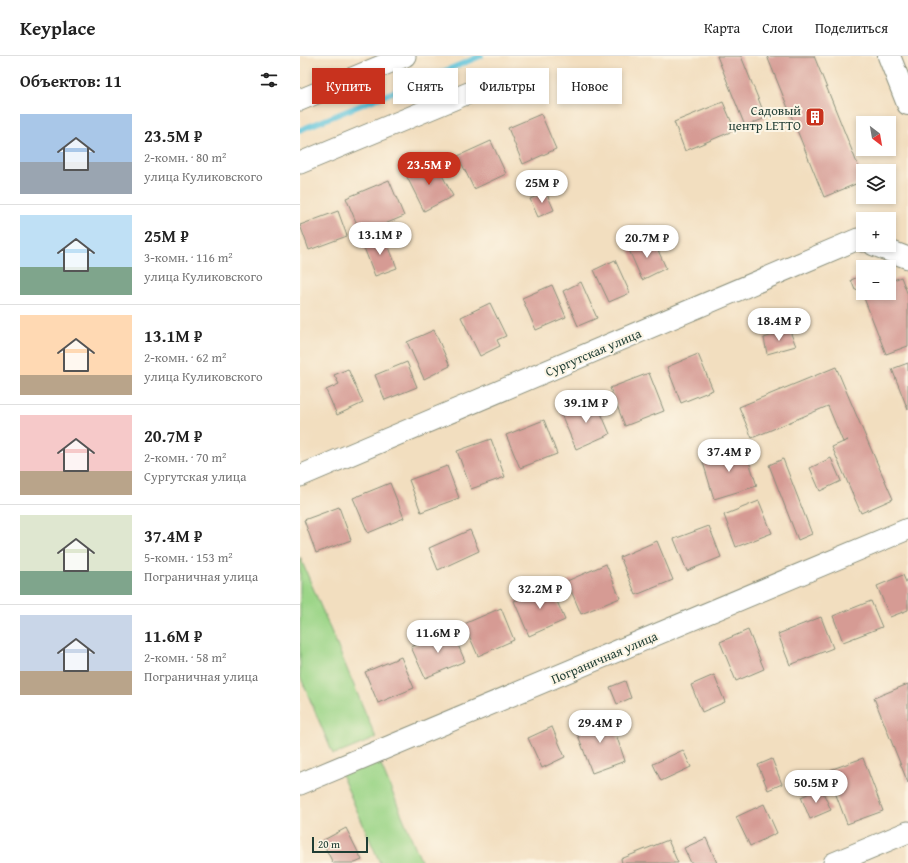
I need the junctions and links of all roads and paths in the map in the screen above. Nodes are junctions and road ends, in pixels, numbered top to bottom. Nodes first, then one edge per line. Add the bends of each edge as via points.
1 (405, 56) edge
2 (889, 56) edge
3 (466, 94) edge
4 (300, 100) edge
5 (908, 104) edge
6 (300, 163) edge
7 (856, 240) edge
8 (892, 252) edge
9 (908, 258) edge
10 (300, 476) edge
11 (908, 529) edge
12 (300, 784) edge
13 (908, 832) edge
14 (834, 863) edge

1 - 4 street
2 - 5 main road
3 - 6 street
7 - 10 street, Сургутская улица
8 - 9 street
11 - 12 street, Пограничная улица
13 - 14 street

